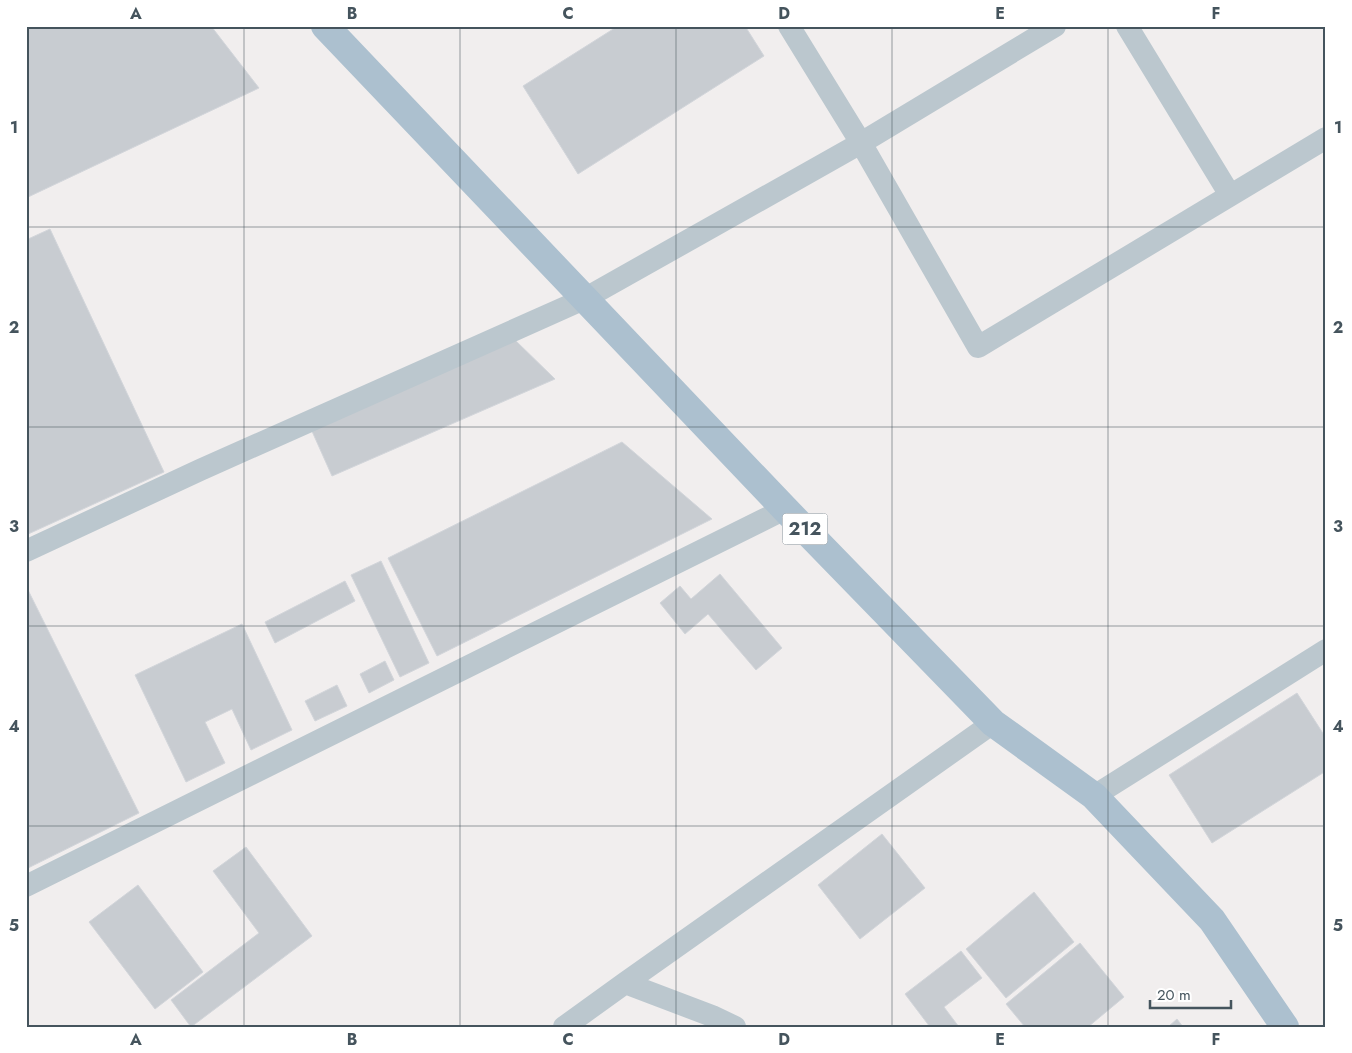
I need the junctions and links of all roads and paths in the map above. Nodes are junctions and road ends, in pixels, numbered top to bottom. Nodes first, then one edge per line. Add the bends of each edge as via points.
1 (325, 26) edge
2 (789, 26) edge
3 (1055, 26) edge
4 (1126, 26) edge
5 (1326, 138) edge
6 (861, 143) junction
7 (1230, 195) junction
8 (584, 298) junction
9 (785, 509) junction
10 (26, 550) edge
11 (1326, 650) edge
12 (993, 723) junction
13 (1094, 796) junction
14 (26, 886) edge
15 (625, 982) junction
16 (564, 1027) edge
17 (735, 1027) edge
18 (1285, 1027) edge

1 - 8 main road, 212
2 - 6 street
3 - 6 street
4 - 7 street
5 - 7 street
6 - 7 street via 978,347
6 - 8 street
8 - 9 main road, 212
8 - 10 street
9 - 12 main road, 212
9 - 14 street
11 - 13 street
12 - 13 main road, 212
12 - 15 street
13 - 18 main road, 212 via 1212,920
15 - 16 street
15 - 17 street

